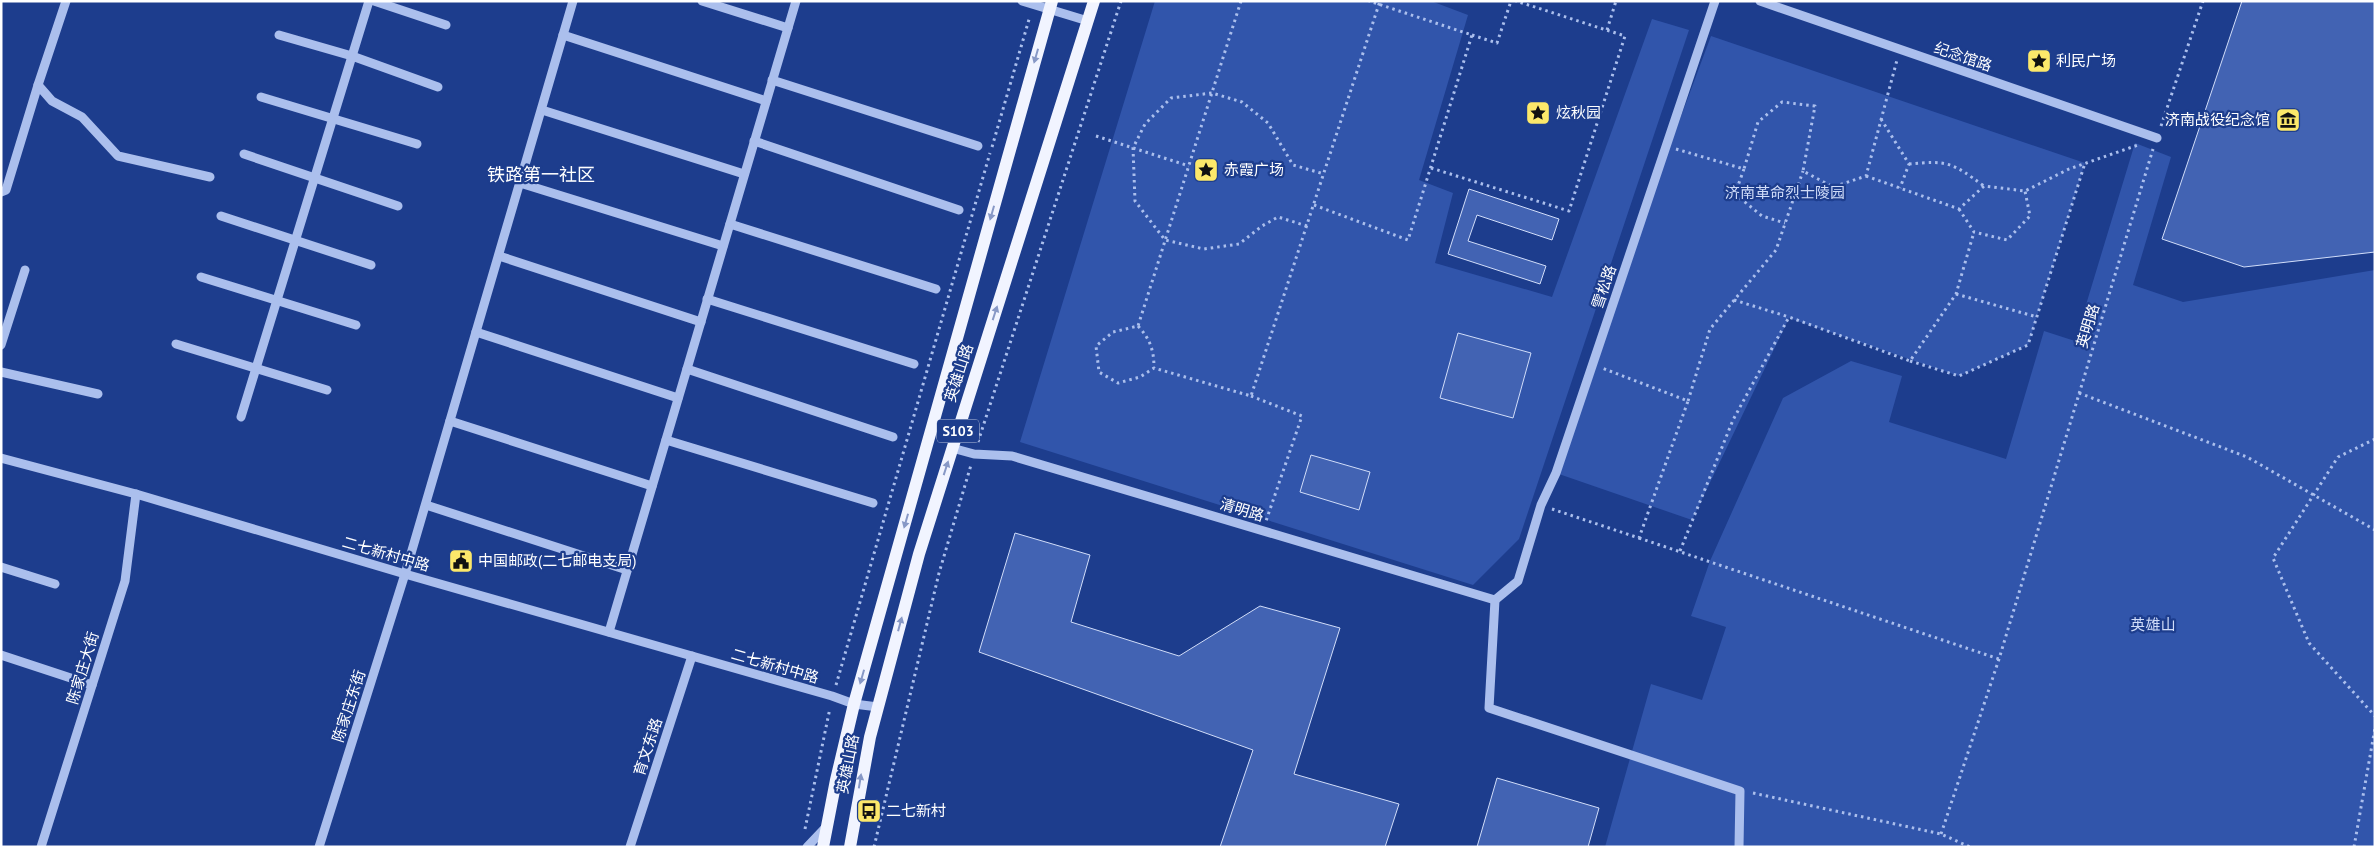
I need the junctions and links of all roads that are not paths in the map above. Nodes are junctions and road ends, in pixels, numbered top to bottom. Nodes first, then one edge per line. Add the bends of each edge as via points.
1 (66, 1) edge
2 (369, 1) edge
3 (374, 1) edge
4 (573, 1) edge
5 (702, 1) edge
6 (796, 1) edge
7 (1022, 1) edge
8 (1094, 1) edge
9 (1715, 1) edge
10 (1760, 1) edge
11 (1051, 5) edge
12 (1088, 21) junction
13 (446, 25) dead end
14 (788, 28) junction
15 (280, 35) dead end
16 (563, 35) junction
17 (352, 56) junction
18 (772, 80) junction
19 (38, 85) junction
20 (438, 87) dead end
21 (261, 97) dead end
22 (766, 101) junction
23 (542, 110) junction
24 (332, 119) junction
25 (2156, 138) road end
26 (754, 141) junction
27 (416, 144) dead end
28 (978, 146) dead end
29 (244, 154) dead end
30 (744, 174) junction
31 (210, 177) dead end
32 (315, 178) junction
33 (520, 183) junction
34 (1, 192) edge
35 (398, 206) dead end
36 (959, 210) dead end
37 (221, 216) dead end
38 (730, 224) junction
39 (295, 241) junction
40 (723, 246) junction
41 (499, 256) junction
42 (371, 265) dead end
43 (25, 270) dead end
44 (201, 277) dead end
45 (936, 289) dead end
46 (707, 299) junction
47 (277, 301) junction
48 (701, 322) junction
49 (356, 325) dead end
50 (476, 332) junction
51 (176, 344) dead end
52 (1, 345) edge
53 (914, 364) dead end
54 (256, 367) junction
55 (687, 369) junction
56 (1, 372) edge
57 (327, 390) dead end
58 (98, 394) dead end
59 (678, 398) junction
60 (241, 417) dead end
61 (450, 421) junction
62 (893, 436) dead end
63 (666, 440) junction
64 (952, 448) junction
65 (1, 458) edge
66 (652, 486) junction
67 (136, 494) junction
68 (873, 504) dead end
69 (426, 505) junction
70 (1, 567) edge
71 (627, 570) junction
72 (406, 574) junction
73 (55, 584) dead end
74 (1494, 600) junction
75 (609, 632) junction
76 (1, 655) edge
77 (692, 656) junction
78 (92, 685) junction
79 (854, 704) junction
80 (878, 707) junction
81 (826, 827) junction
82 (41, 847) edge
83 (319, 847) edge
84 (630, 847) edge
85 (807, 847) edge
86 (823, 847) edge
87 (850, 847) edge
88 (1739, 847) edge

1 - 19 street
2 - 17 street
3 - 13 street
4 - 16 street, 陈家庄东街
5 - 14 street
6 - 14 street
7 - 11 street
8 - 12 main road, 英雄山路 / S103
9 - 74 street, 雪松路 via 1556,473 1541,505 1518,581
10 - 25 street, 纪念馆路
11 - 12 street
11 -> 79 main road, 英雄山路 / S103
64 -> 12 main road, 英雄山路 / S103
14 - 18 street
15 - 17 street
16 - 22 street
16 - 23 street, 陈家庄东街
17 - 20 street
17 - 24 street
18 - 22 street
18 - 28 street
19 - 31 street via 52,101 82,117 118,156
19 - 34 street via 6,190
21 - 24 street
22 - 26 street
23 - 30 street
23 - 33 street, 陈家庄东街
24 - 27 street
24 - 32 street
26 - 30 street
26 - 36 street
29 - 32 street
30 - 38 street
32 - 35 street
32 - 39 street
33 - 40 street
33 - 41 street, 陈家庄东街
37 - 39 street
38 - 40 street
38 - 45 street
39 - 42 street
39 - 47 street
40 - 46 street
41 - 48 street
41 - 50 street, 陈家庄东街
43 - 52 street
44 - 47 street
46 - 48 street
46 - 53 street
47 - 49 street
47 - 54 street
48 - 55 street
50 - 59 street
50 - 61 street, 陈家庄东街
51 - 54 street
54 - 57 street
54 - 60 street
55 - 59 street
55 - 62 street
56 - 58 street
59 - 63 street
61 - 66 street
61 - 69 street, 陈家庄东街
63 - 66 street
63 - 68 street
64 - 74 street, 清明路 via 974,454 1012,456
80 -> 64 main road, 英雄山路 / S103 via 919,554
65 - 67 street, 二七新村中路
66 - 71 street
67 - 72 street, 二七新村中路
67 - 78 street, 陈家庄大街 via 125,581
69 - 71 street
69 - 72 street, 陈家庄东街
70 - 73 street
71 - 75 street
72 - 75 street, 二七新村中路
72 - 83 street, 陈家庄东街
74 - 88 street via 1489,708 1740,790
75 - 77 street, 二七新村中路
76 - 78 street
77 - 79 street, 二七新村中路
77 - 84 street, 育文东路
78 - 82 street, 陈家庄大街
79 - 80 street, 二七新村中路
79 - 81 main road, 英雄山路 / S103
87 -> 80 main road, 英雄山路 / S103 via 862,769
81 - 85 street
81 - 86 main road, 英雄山路 / S103

